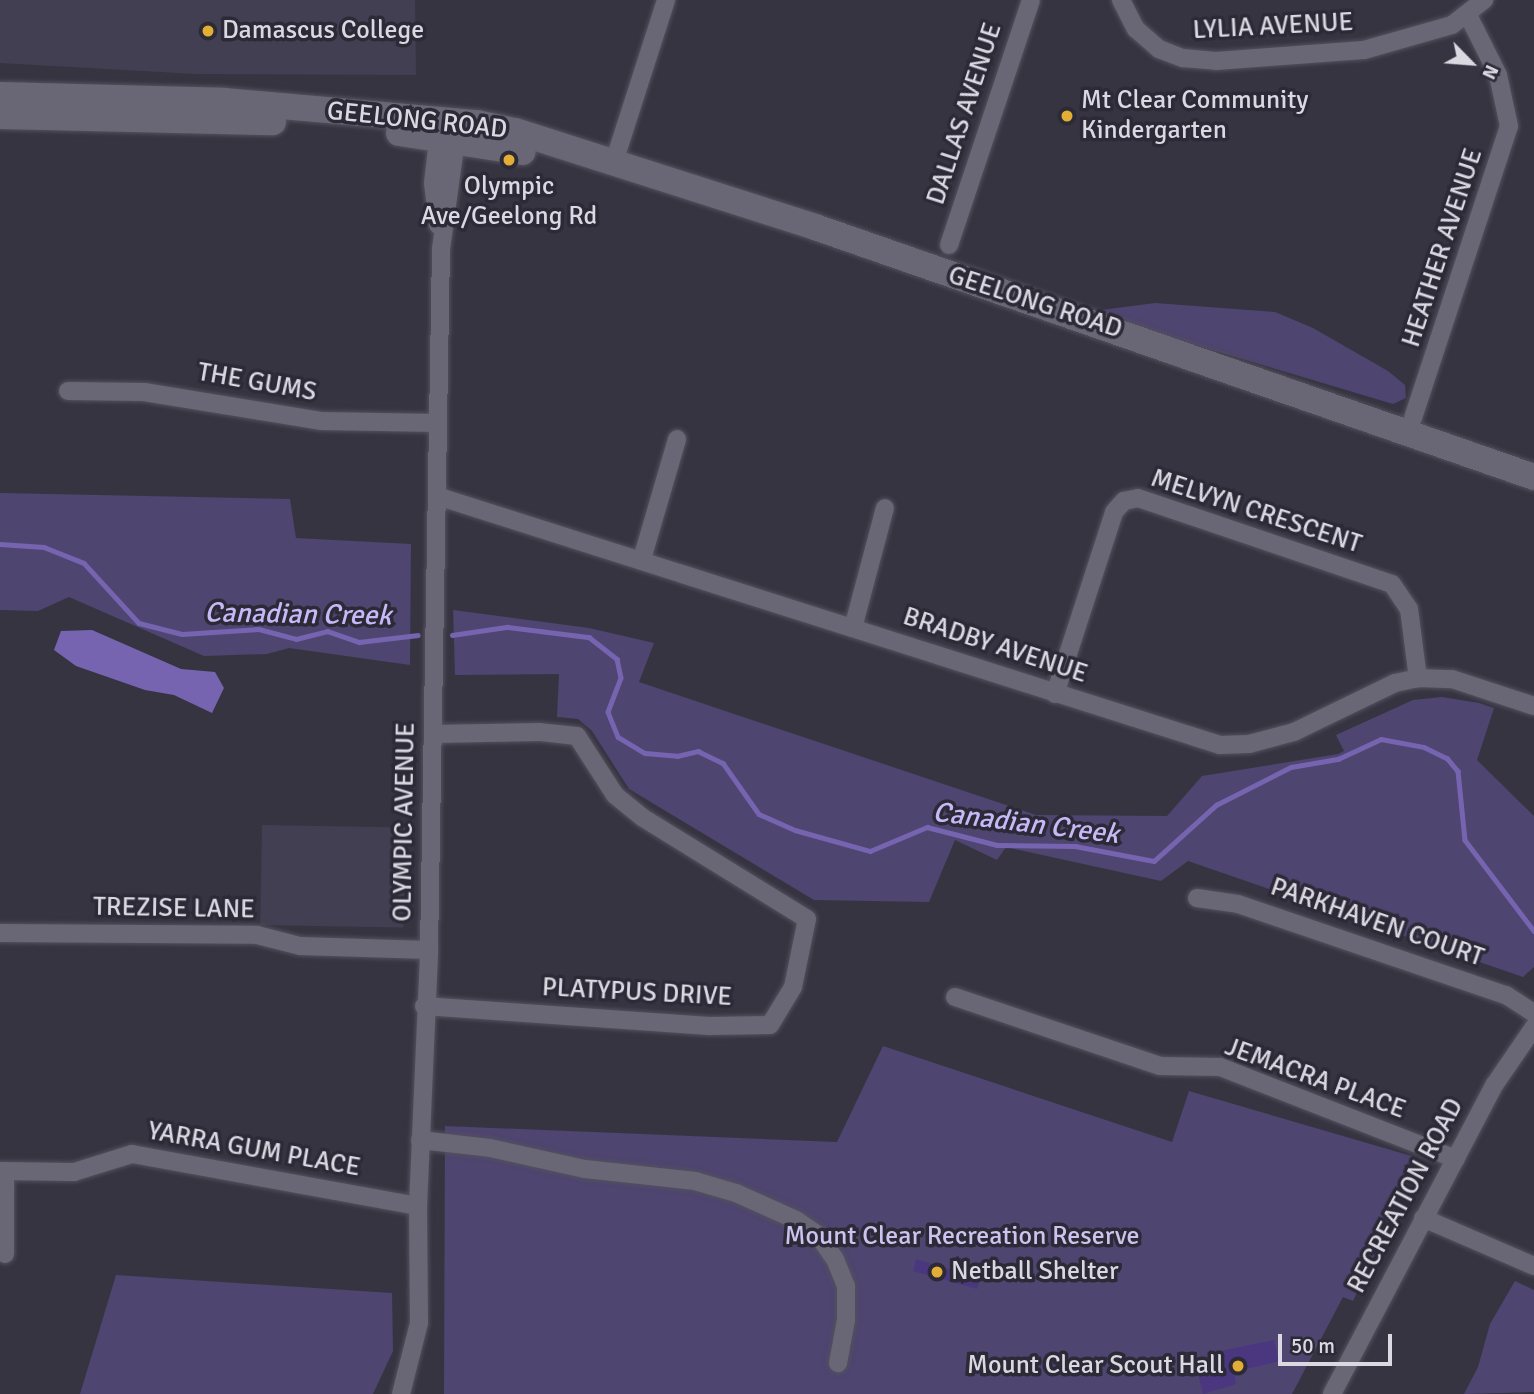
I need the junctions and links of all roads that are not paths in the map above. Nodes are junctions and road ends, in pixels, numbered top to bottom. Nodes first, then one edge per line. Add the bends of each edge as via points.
1 (666, 0) edge
2 (1031, 0) edge
3 (1121, 0) edge
4 (1484, 0) edge
5 (1463, 19) junction
6 (0, 95) edge
7 (0, 116) edge
8 (448, 131) junction
9 (612, 167) junction
10 (949, 246) dead end
11 (68, 391) dead end
12 (438, 423) junction
13 (1410, 426) junction
14 (677, 439) dead end
15 (1534, 459) edge
16 (1534, 477) edge
17 (438, 496) junction
18 (885, 508) dead end
19 (642, 559) junction
20 (853, 628) junction
21 (1418, 678) junction
22 (1055, 694) junction
23 (1534, 706) edge
24 (433, 734) junction
25 (1197, 898) dead end
26 (0, 933) edge
27 (429, 950) junction
28 (955, 997) dead end
29 (424, 1006) junction
30 (1534, 1013) edge
31 (1534, 1027) edge
32 (420, 1140) junction
33 (1456, 1159) junction
34 (3, 1171) edge
35 (418, 1206) junction
36 (1423, 1217) junction
37 (5, 1254) dead end
38 (1534, 1266) edge
39 (838, 1363) dead end
40 (401, 1394) edge
41 (1332, 1394) edge

1 - 9 street
2 - 10 street, DALLAS AVENUE
3 - 5 street, LYLIA AVENUE via 1130,21 1149,42 1175,56 1199,60 1364,50
4 - 5 street, LYLIA AVENUE
5 - 13 street, HEATHER AVENUE via 1504,93 1510,120
6 - 8 main road, GEELONG ROAD via 224,102
7 - 8 main road, GEELONG ROAD
8 - 9 main road, GEELONG ROAD via 504,128
8 - 12 street, OLYMPIC AVENUE
9 - 13 main road, GEELONG ROAD
11 - 12 street, THE GUMS via 144,391 321,421
12 - 17 street, OLYMPIC AVENUE
13 - 15 main road, GEELONG ROAD
13 - 16 main road, GEELONG ROAD
14 - 19 street
17 - 19 street, BRADBY AVENUE
17 - 24 street, OLYMPIC AVENUE
18 - 20 street
19 - 20 street, BRADBY AVENUE
20 - 22 street, BRADBY AVENUE
21 - 22 street, BRADBY AVENUE via 1395,683 1294,732 1249,744 1220,745 1191,738
21 - 22 street, MELVYN CRESCENT via 1409,609 1392,584 1138,498 1124,501 1114,512
21 - 23 street, BRADBY AVENUE via 1459,681
24 - 27 street, OLYMPIC AVENUE
24 - 29 street, PLATYPUS DRIVE via 576,736 615,795 642,817 807,919 793,987 770,1025 709,1026
25 - 30 street, PARKHAVEN COURT via 1238,904 1493,990
26 - 27 street, TREZISE LANE via 257,935 300,946
27 - 29 street, OLYMPIC AVENUE
28 - 33 street, JEMACRA PLACE via 1160,1066 1220,1067
29 - 32 street, OLYMPIC AVENUE
31 - 33 street, RECREATION ROAD via 1496,1084
32 - 35 street, OLYMPIC AVENUE
32 - 39 street via 490,1148 585,1169 695,1181 736,1193 796,1220 818,1235 846,1286 846,1320
33 - 36 street, RECREATION ROAD
34 - 35 street, YARRA GUM PLACE via 74,1172 132,1154
34 - 37 street
35 - 40 street, OLYMPIC AVENUE via 419,1323
36 - 38 street
36 - 41 street, RECREATION ROAD

